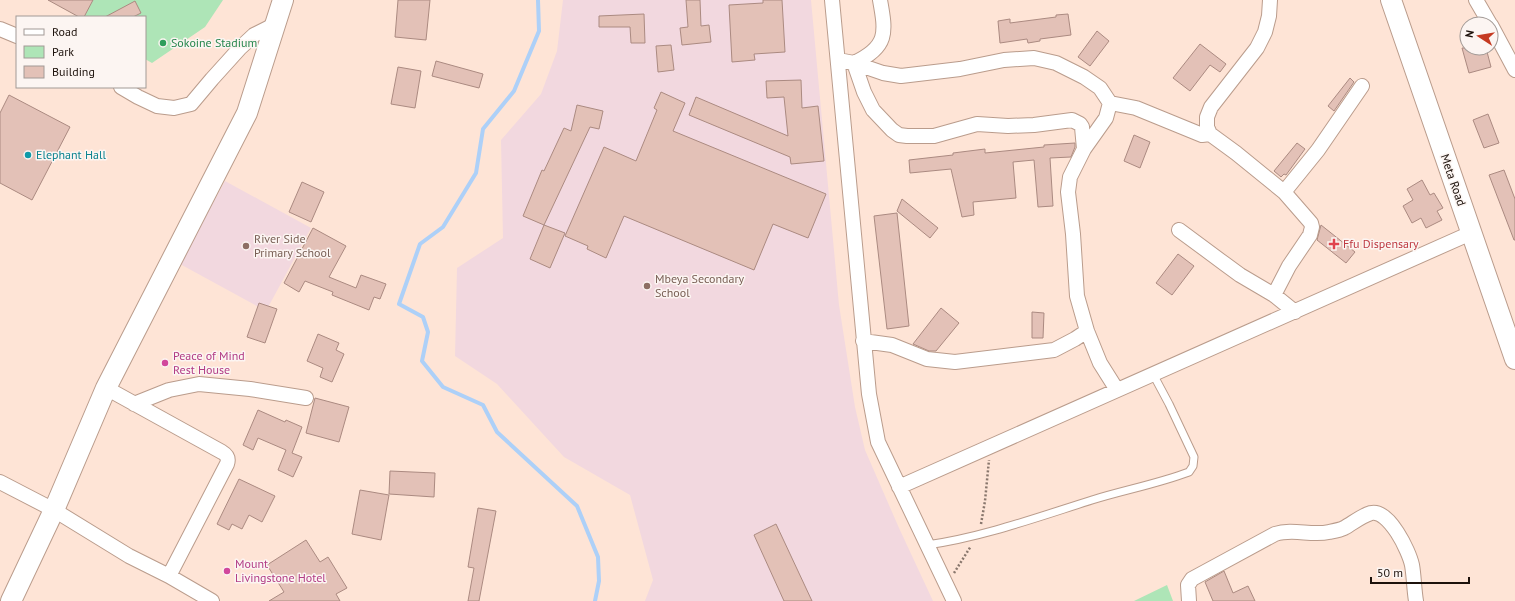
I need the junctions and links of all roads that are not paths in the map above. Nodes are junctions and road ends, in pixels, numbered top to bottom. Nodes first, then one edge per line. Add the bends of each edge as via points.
1 (283, 0) edge
2 (832, 0) edge
3 (880, 0) edge
4 (1270, 0) edge
5 (1391, 0) edge
6 (1476, 0) edge
7 (1486, 16) edge
8 (276, 24) junction
9 (0, 29) edge
10 (16, 36) edge
11 (1499, 40) edge
12 (838, 60) junction
13 (854, 63) junction
14 (1515, 70) edge
15 (1362, 86) dead end
16 (123, 88) edge
17 (1110, 103) junction
18 (1210, 134) junction
19 (1084, 149) junction
20 (1284, 192) junction
21 (1179, 230) dead end
22 (1471, 233) junction
23 (1274, 295) junction
24 (1295, 312) junction
25 (1087, 331) junction
26 (863, 341) junction
27 (1515, 359) edge
28 (1153, 374) junction
29 (106, 388) junction
30 (1117, 390) junction
31 (306, 398) dead end
32 (134, 404) junction
33 (0, 482) edge
34 (899, 487) junction
35 (54, 510) junction
36 (927, 545) junction
37 (169, 576) junction
38 (10, 601) edge
39 (212, 601) edge
40 (954, 601) edge
41 (1189, 601) edge
42 (1416, 601) edge

1 - 8 street
2 - 12 street
3 - 13 street via 884,22 882,40 874,52
4 - 18 street via 1267,24 1260,42 1211,107 1207,117
5 - 22 street, Meta Road
6 - 7 street
8 - 16 street via 254,35 240,48 191,104 174,108 157,106
8 - 29 street via 247,113
9 - 10 street
11 - 14 street
12 - 13 street
12 - 26 street
13 - 17 street via 901,76 960,69 1004,60 1034,58 1056,63 1084,77 1100,88
13 - 19 street via 873,110 899,135 934,136 977,124 1014,126 1072,120 1082,127
15 - 20 street via 1318,150
17 - 18 street via 1136,108 1202,135
17 - 19 street via 1106,118
18 - 20 street
19 - 25 street via 1070,177 1068,192 1077,296
20 - 23 street via 1311,223 1312,228
21 - 23 street via 1240,275
22 - 24 street
22 - 27 street, Meta Road
23 - 24 street
24 - 28 street
25 - 26 street via 1054,350 955,362 927,359 892,345
25 - 30 street via 1100,363
26 - 34 street via 878,442
28 - 30 street
28 - 36 lane via 1194,457 1189,472 977,535
29 - 32 street
29 - 35 street
30 - 34 street
31 - 32 street via 199,384 169,390
32 - 37 street via 222,452 228,459
33 - 35 street
34 - 36 street
35 - 37 street via 129,556
35 - 38 street
36 - 40 street
37 - 39 street
41 - 42 street via 1188,585 1192,579 1275,534 1284,531 1314,534 1328,532 1343,528 1372,513 1386,519 1404,545 1412,564

